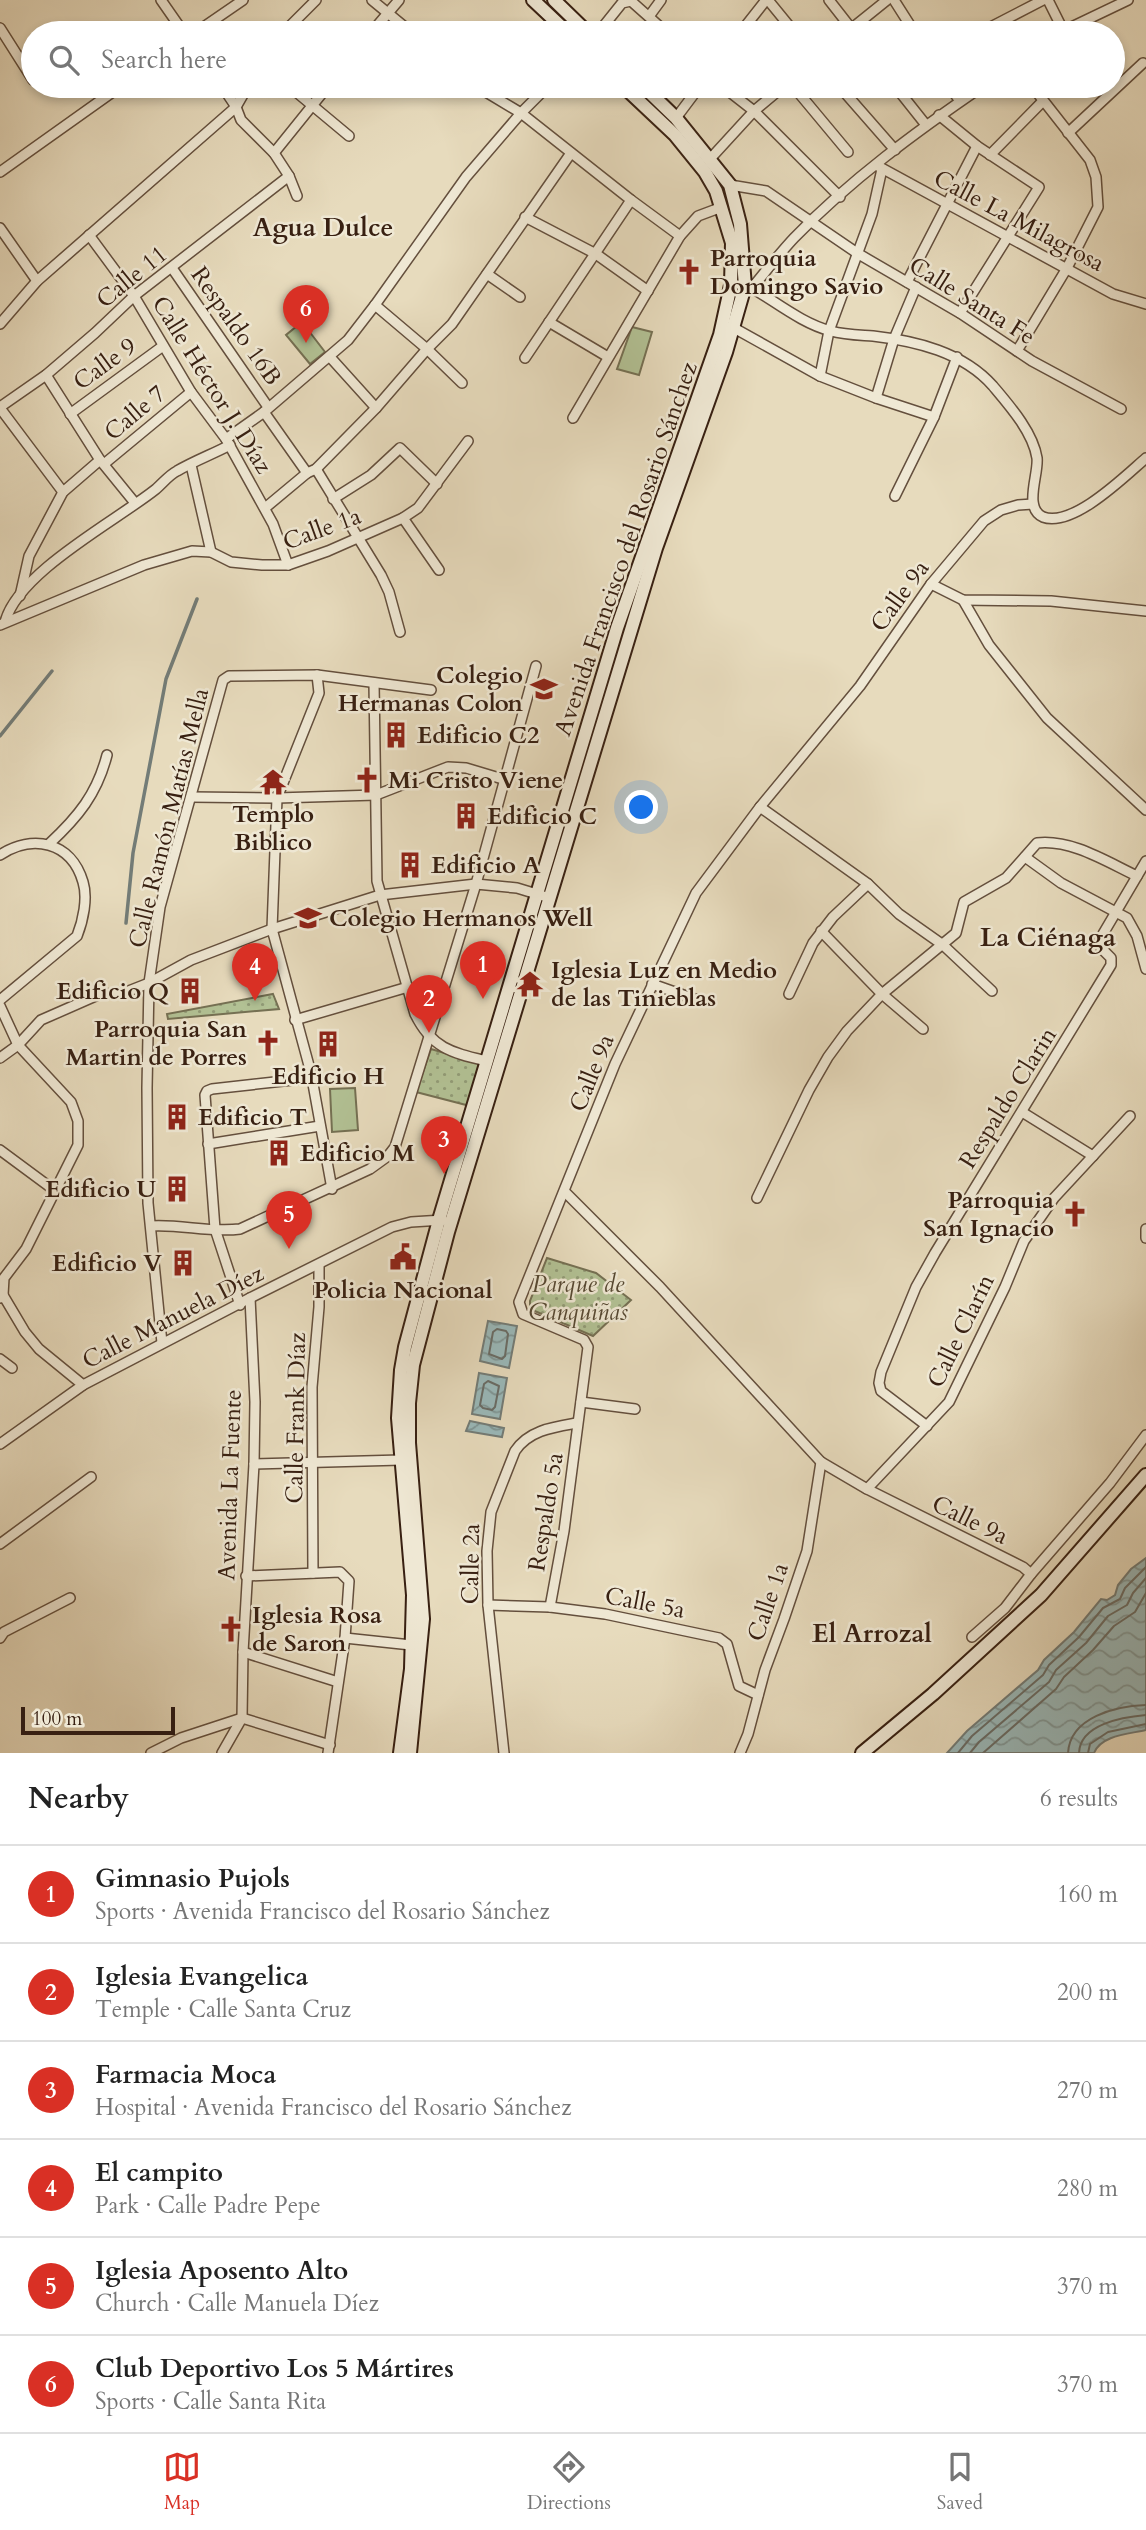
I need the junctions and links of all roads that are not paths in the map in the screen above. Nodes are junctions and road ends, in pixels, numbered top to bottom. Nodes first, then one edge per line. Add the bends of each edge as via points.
1 (161, 0) edge
2 (243, 0) edge
3 (316, 0) edge
4 (372, 0) edge
5 (399, 0) edge
6 (533, 0) edge
7 (554, 0) edge
8 (661, 0) edge
9 (767, 0) edge
10 (829, 0) edge
11 (887, 0) edge
12 (894, 0) edge
13 (1046, 0) edge
14 (1128, 0) edge
15 (388, 12) junction
16 (650, 15) junction
17 (176, 21) edge
18 (212, 21) edge
19 (295, 21) edge
20 (381, 21) edge
21 (398, 21) edge
22 (555, 21) edge
23 (576, 21) edge
24 (607, 21) edge
25 (656, 21) edge
26 (750, 21) edge
27 (785, 21) edge
28 (843, 21) edge
29 (863, 21) edge
30 (907, 21) edge
31 (1007, 21) edge
32 (1056, 21) edge
33 (1084, 21) edge
34 (0, 28) edge
35 (21, 61) edge
36 (1143, 63) dead end
37 (1125, 80) edge
38 (104, 98) edge
39 (230, 98) edge
40 (241, 98) edge
41 (304, 98) edge
42 (318, 98) edge
43 (496, 98) edge
44 (536, 98) edge
45 (636, 98) edge
46 (655, 98) edge
47 (691, 98) edge
48 (737, 98) edge
49 (770, 98) edge
50 (803, 98) edge
51 (850, 98) edge
52 (905, 98) edge
53 (958, 98) edge
54 (965, 98) edge
55 (1041, 98) edge
56 (1106, 98) edge
57 (960, 101) junction
58 (1043, 101) junction
59 (312, 105) junction
60 (236, 107) junction
61 (754, 111) junction
62 (521, 113) junction
63 (939, 115) junction
64 (676, 118) junction
65 (926, 125) junction
66 (1068, 133) junction
67 (349, 136) dead end
68 (977, 146) junction
69 (895, 150) junction
70 (848, 152) dead end
71 (274, 153) junction
72 (571, 153) junction
73 (990, 155) junction
74 (710, 159) junction
75 (879, 167) junction
76 (0, 172) edge
77 (289, 176) junction
78 (730, 185) junction
79 (297, 196) dead end
80 (840, 197) junction
81 (631, 200) junction
82 (946, 203) junction
83 (722, 207) junction
84 (525, 217) junction
85 (812, 221) junction
86 (0, 229) edge
87 (89, 235) junction
88 (680, 236) junction
89 (1009, 238) junction
90 (596, 254) junction
91 (857, 254) junction
92 (173, 268) junction
93 (1067, 268) junction
94 (487, 274) junction
95 (37, 281) junction
96 (907, 282) junction
97 (731, 285) junction
98 (748, 287) junction
99 (916, 287) junction
100 (648, 291) junction
101 (134, 296) junction
102 (520, 297) dead end
103 (1146, 304) edge
104 (375, 305) junction
105 (960, 313) junction
106 (548, 322) junction
107 (0, 324) edge
108 (734, 328) junction
109 (829, 331) junction
110 (894, 339) junction
111 (163, 346) junction
112 (427, 349) junction
113 (1017, 351) junction
114 (330, 357) junction
115 (608, 357) junction
116 (525, 358) dead end
117 (957, 358) junction
118 (46, 375) junction
119 (820, 376) junction
120 (462, 383) dead end
121 (191, 392) junction
122 (876, 398) junction
123 (0, 408) edge
124 (376, 408) junction
125 (266, 409) junction
126 (1121, 409) dead end
127 (70, 414) junction
128 (934, 417) junction
129 (573, 418) dead end
130 (228, 442) junction
131 (468, 442) dead end
132 (1146, 458) edge
133 (102, 462) junction
134 (191, 465) junction
135 (679, 468) junction
136 (311, 471) junction
137 (437, 484) junction
138 (63, 492) junction
139 (895, 496) dead end
140 (333, 499) junction
141 (135, 503) junction
142 (1033, 505) junction
143 (265, 508) junction
144 (403, 518) junction
145 (357, 537) junction
146 (650, 547) junction
147 (211, 552) junction
148 (288, 565) junction
149 (439, 570) dead end
150 (931, 584) junction
151 (20, 596) junction
152 (963, 600) junction
153 (1146, 611) edge
154 (2, 624) edge
155 (400, 632) dead end
156 (536, 666) dead end
157 (317, 675) junction
158 (374, 682) junction
159 (431, 690) dead end
160 (107, 755) dead end
161 (506, 780) junction
162 (376, 795) junction
163 (191, 797) junction
164 (277, 798) junction
165 (760, 807) junction
166 (1146, 810) edge
167 (49, 844) junction
168 (0, 855) edge
169 (1025, 857) junction
170 (1146, 861) edge
171 (1137, 876) junction
172 (476, 884) junction
173 (868, 884) junction
174 (537, 894) junction
175 (380, 895) junction
176 (550, 898) junction
177 (1117, 912) junction
178 (272, 929) junction
179 (821, 931) junction
180 (943, 945) junction
181 (1146, 969) edge
182 (149, 983) junction
183 (652, 984) junction
184 (408, 987) junction
185 (992, 991) dead end
186 (789, 994) dead end
187 (882, 994) junction
188 (0, 1000) edge
189 (703, 1002) dead end
190 (0, 1006) edge
191 (295, 1020) junction
192 (923, 1029) dead end
193 (429, 1036) junction
194 (18, 1045) junction
195 (0, 1058) edge
196 (487, 1061) junction
197 (311, 1078) junction
198 (1022, 1112) junction
199 (1130, 1116) dead end
200 (320, 1126) junction
201 (208, 1144) junction
202 (0, 1150) edge
203 (1093, 1156) junction
204 (332, 1189) junction
205 (54, 1191) junction
206 (565, 1192) junction
207 (757, 1198) dead end
208 (445, 1221) junction
209 (151, 1226) junction
210 (215, 1229) junction
211 (1146, 1229) edge
212 (1146, 1238) edge
213 (319, 1265) junction
214 (2, 1275) edge
215 (1, 1297) edge
216 (250, 1298) junction
217 (240, 1305) junction
218 (162, 1343) junction
219 (0, 1359) edge
220 (12, 1368) dead end
221 (83, 1385) junction
222 (581, 1402) junction
223 (635, 1409) dead end
224 (578, 1423) junction
225 (927, 1426) junction
226 (1146, 1435) edge
227 (0, 1444) edge
228 (401, 1460) junction
229 (313, 1461) junction
230 (821, 1462) junction
231 (254, 1464) junction
232 (1146, 1475) edge
233 (91, 1477) dead end
234 (867, 1489) junction
235 (0, 1544) edge
236 (313, 1573) junction
237 (1031, 1574) junction
238 (246, 1576) junction
239 (70, 1598) dead end
240 (488, 1605) junction
241 (550, 1607) junction
242 (1, 1632) edge
243 (972, 1637) dead end
244 (345, 1639) junction
245 (411, 1645) junction
246 (243, 1652) junction
247 (338, 1682) junction
248 (758, 1695) junction
249 (242, 1717) junction
250 (329, 1749) edge
251 (151, 1753) edge
252 (222, 1753) edge
253 (400, 1753) edge
254 (410, 1753) edge
255 (504, 1753) edge
256 (740, 1753) edge
257 (862, 1753) edge

1 - 17 street
2 - 18 street
3 - 19 street
4 - 15 street
5 - 15 street
6 - 22 main road
7 - 23 main road
8 - 16 street
9 - 26 street
9 - 27 street
10 - 28 street
11 - 29 street
12 - 30 street
13 - 31 street
13 - 32 street
14 - 33 street
15 - 20 street
15 - 21 street
16 - 24 street via 631,2 622,2
16 - 25 street
34 - 35 street
36 - 37 street
38 - 76 street
39 - 60 street
40 - 60 street
41 - 59 street
42 - 59 street
43 - 62 street
44 - 62 street
45 - 83 main road, Avenida Francisco del Rosario Sánchez via 705,172
46 - 64 main road, Avenida Francisco del Rosario Sánchez
47 - 64 street
48 - 61 street
49 - 61 street
50 - 70 street
51 - 69 street
52 - 65 street
53 - 57 street
54 - 57 street
55 - 58 street
56 - 66 street
57 - 63 street
58 - 66 street
58 - 73 street
59 - 67 street
59 - 71 street
60 - 71 street via 240,120
60 - 87 street
61 - 74 street
61 - 80 street
62 - 72 street
62 - 104 street via 466,177
63 - 65 street
63 - 68 street
64 - 74 main road, Avenida Francisco del Rosario Sánchez
65 - 69 street
66 - 93 street via 1090,160 1099,192 1098,207
68 - 73 street
68 - 82 street
69 - 75 street
71 - 77 street
72 - 81 street
72 - 84 street
73 - 89 street via 1040,187
74 - 78 main road, Avenida Francisco del Rosario Sánchez
75 - 80 street
75 - 82 street, Calle La Milagrosa
75 - 91 street via 872,214
77 - 79 street
77 - 92 street, Calle 11
78 - 85 street, Calle Santa Fe via 766,191
78 - 98 main road, Avenida Francisco del Rosario Sánchez
80 - 85 street
81 - 88 street
81 - 90 street
82 - 89 street, Calle La Milagrosa
82 - 96 street
83 - 88 street via 698,216
83 - 97 main road, Avenida Francisco del Rosario Sánchez via 732,243
84 - 90 street
84 - 94 street
85 - 91 street, Calle Santa Fe
85 - 98 street
86 - 95 street
87 - 95 street
87 - 101 street, Calle Héctor J. Díaz
88 - 100 street
89 - 93 street, Calle La Milagrosa
89 - 105 street
90 - 100 street
90 - 106 street
91 - 96 street, Calle Santa Fe
91 - 109 street
92 - 101 street, Calle 11
92 - 125 street, Respaldo 16B
93 - 103 street, Calle La Milagrosa via 1113,294
93 - 113 street
94 - 102 street
94 - 112 street via 452,324
95 - 107 street
96 - 99 street, Calle Santa Fe
97 - 98 street
97 - 135 main road, Avenida Francisco del Rosario Sánchez
98 - 108 main road, Avenida Francisco del Rosario Sánchez
98 - 109 street
99 - 105 street, Calle Santa Fe
99 - 110 street
100 - 115 street
101 - 111 street, Calle Héctor J. Díaz
101 - 118 street, Calle 11
104 - 112 street
104 - 114 street
105 - 113 street, Calle Santa Fe
106 - 115 street
106 - 116 street
108 - 119 street
108 - 135 main road, Avenida Francisco del Rosario Sánchez
109 - 110 street
109 - 119 street
110 - 117 street
110 - 122 street
111 - 121 street, Calle Héctor J. Díaz
111 - 127 street, Calle 9
112 - 120 street
112 - 124 street
113 - 126 street, Calle Santa Fe
114 - 124 street
114 - 125 street
115 - 129 street
117 - 128 street
117 - 142 street via 992,385 1034,444 1038,471
118 - 123 street, Calle 11
118 - 127 street
119 - 122 street
121 - 130 street, Calle Héctor J. Díaz
121 - 133 street, Calle 7
122 - 128 street
123 - 138 street
124 - 136 street
125 - 130 street
125 - 136 street, Respaldo 16B
127 - 133 street
128 - 139 street
130 - 134 street
130 - 143 street, Calle Héctor J. Díaz
131 - 137 street, Calle 1a
132 - 142 street via 1082,509 1049,518 1036,512
133 - 138 street, Calle 7
133 - 141 street
134 - 141 street
134 - 147 street
135 - 146 main road, Avenida Francisco del Rosario Sánchez
136 - 140 street, Respaldo 16B
136 - 143 street
137 - 140 street via 400,448 371,475
137 - 144 street, Calle 1a via 418,508
138 - 151 street, Calle 7 via 29,556
140 - 145 street, Respaldo 16B
141 - 151 street via 50,566
142 - 150 street, Calle 9a via 1001,510 984,521
143 - 148 street, Calle Héctor J. Díaz
144 - 145 street, Calle 1a
144 - 149 street
145 - 148 street, Calle 1a
145 - 155 street, Respaldo 16B via 381,575
146 - 174 main road, Avenida Francisco del Rosario Sánchez via 617,628
146 - 176 main road, Avenida Francisco del Rosario Sánchez
147 - 148 street, Calle 1a via 231,562
147 - 154 street, Calle 1a via 192,551 144,565
150 - 152 street
150 - 165 street, Calle 9a via 860,686
151 - 154 street
152 - 153 street via 1051,601
152 - 166 street via 989,645 1048,718
156 - 161 street
157 - 158 street, Calle Ramón Matías Mella
157 - 163 street, Calle Ramón Matías Mella via 226,677
157 - 164 street via 319,693
158 - 159 street, Calle Ramón Matías Mella
158 - 162 street
160 - 167 street via 86,806
161 - 162 street via 448,767
161 - 172 street
162 - 164 street
162 - 175 street
163 - 164 street
163 - 182 street, Calle Ramón Matías Mella via 158,920
164 - 178 street
165 - 173 street
165 - 183 street, Calle 9a via 696,894
167 - 168 street via 22,844
167 - 188 street via 73,863 83,883 82,924 77,936
169 - 171 street via 1037,843 1060,844
169 - 177 street via 1061,883
169 - 180 street via 1006,878 964,902 956,933
170 - 171 street
171 - 177 street
172 - 174 street
172 - 175 street
172 - 193 street
173 - 179 street
173 - 180 street via 899,914
174 - 176 street
174 - 196 main road, Avenida Francisco del Rosario Sánchez
175 - 178 street
175 - 184 street
176 - 208 main road, Avenida Francisco del Rosario Sánchez
177 - 181 street via 1133,927
177 - 198 street, Respaldo Clarin via 1100,939 1111,965
178 - 182 street via 191,960
178 - 191 street
179 - 186 street
179 - 187 street
180 - 185 street
180 - 187 street
182 - 194 street via 98,995 41,1020
182 - 209 street, Calle Ramón Matías Mella
183 - 189 street
183 - 206 street, Calle 9a
184 - 191 street
184 - 193 street via 415,1014
187 - 192 street
187 - 207 street via 828,1057
190 - 194 street
191 - 197 street
193 - 196 street via 448,1052
193 - 204 street via 395,1147 370,1169
194 - 195 street
194 - 205 street via 71,1102 78,1121 78,1145
196 - 208 main road, Avenida Francisco del Rosario Sánchez
197 - 200 street
197 - 201 street via 212,1089 205,1095
198 - 203 street
198 - 225 street, Respaldo Clarin via 916,1287 881,1373 881,1391
199 - 203 street, Calle Clarín
200 - 201 street
200 - 204 street
201 - 210 street
202 - 205 street
203 - 225 street, Calle Clarín via 1054,1198 1024,1241 957,1388
204 - 210 street via 240,1229
205 - 214 street via 26,1249
206 - 222 street, Respaldo 5a via 519,1302 523,1314 587,1343
206 - 230 street, Calle 9a via 660,1287
208 - 213 street, Calle Manuela Díez via 392,1227
208 - 228 main road, Avenida Francisco del Rosario Sánchez via 401,1370
208 - 254 main road, Avenida Francisco del Rosario Sánchez via 410,1384 409,1443 423,1619
209 - 210 street
209 - 218 street, Calle Ramón Matías Mella
210 - 217 street
211 - 212 street
213 - 216 street, Calle Manuela Díez
213 - 229 street, Calle Frank Díaz
214 - 215 street
215 - 221 street via 39,1349
216 - 217 street, Calle Manuela Díez
216 - 231 street, Avenida La Fuente
217 - 218 street, Calle Manuela Díez
218 - 221 street, Calle Manuela Díez
219 - 220 street
221 - 227 street, Calle Manuela Díez
222 - 223 street
222 - 224 street, Respaldo 5a
224 - 240 street, Calle 2a via 536,1433 515,1451 491,1512
224 - 241 street, Respaldo 5a
225 - 234 street, Calle Clarín
226 - 237 street
228 - 229 street
228 - 245 main road, Avenida Francisco del Rosario Sánchez via 413,1595
229 - 231 street
229 - 236 street, Calle Frank Díaz
230 - 234 street, Calle 9a
230 - 248 street, Calle 1a via 807,1551
231 - 238 street, Avenida La Fuente
232 - 257 main road via 1041,1595
233 - 235 street
234 - 237 street, Calle 9a
236 - 238 street
236 - 244 street via 340,1572 349,1581
237 - 243 street via 1005,1608
238 - 246 street, Avenida La Fuente
239 - 242 street
240 - 241 street, Calle 5a
240 - 255 street, Calle 2a
241 - 248 street, Calle 5a via 639,1619 725,1640 739,1686
244 - 245 street
244 - 247 street
245 - 253 main road, Avenida Francisco del Rosario Sánchez
246 - 247 street
246 - 249 street, Avenida La Fuente
247 - 250 street
248 - 256 street, Calle 1a
249 - 250 street
249 - 251 street
249 - 252 street, Avenida La Fuente

